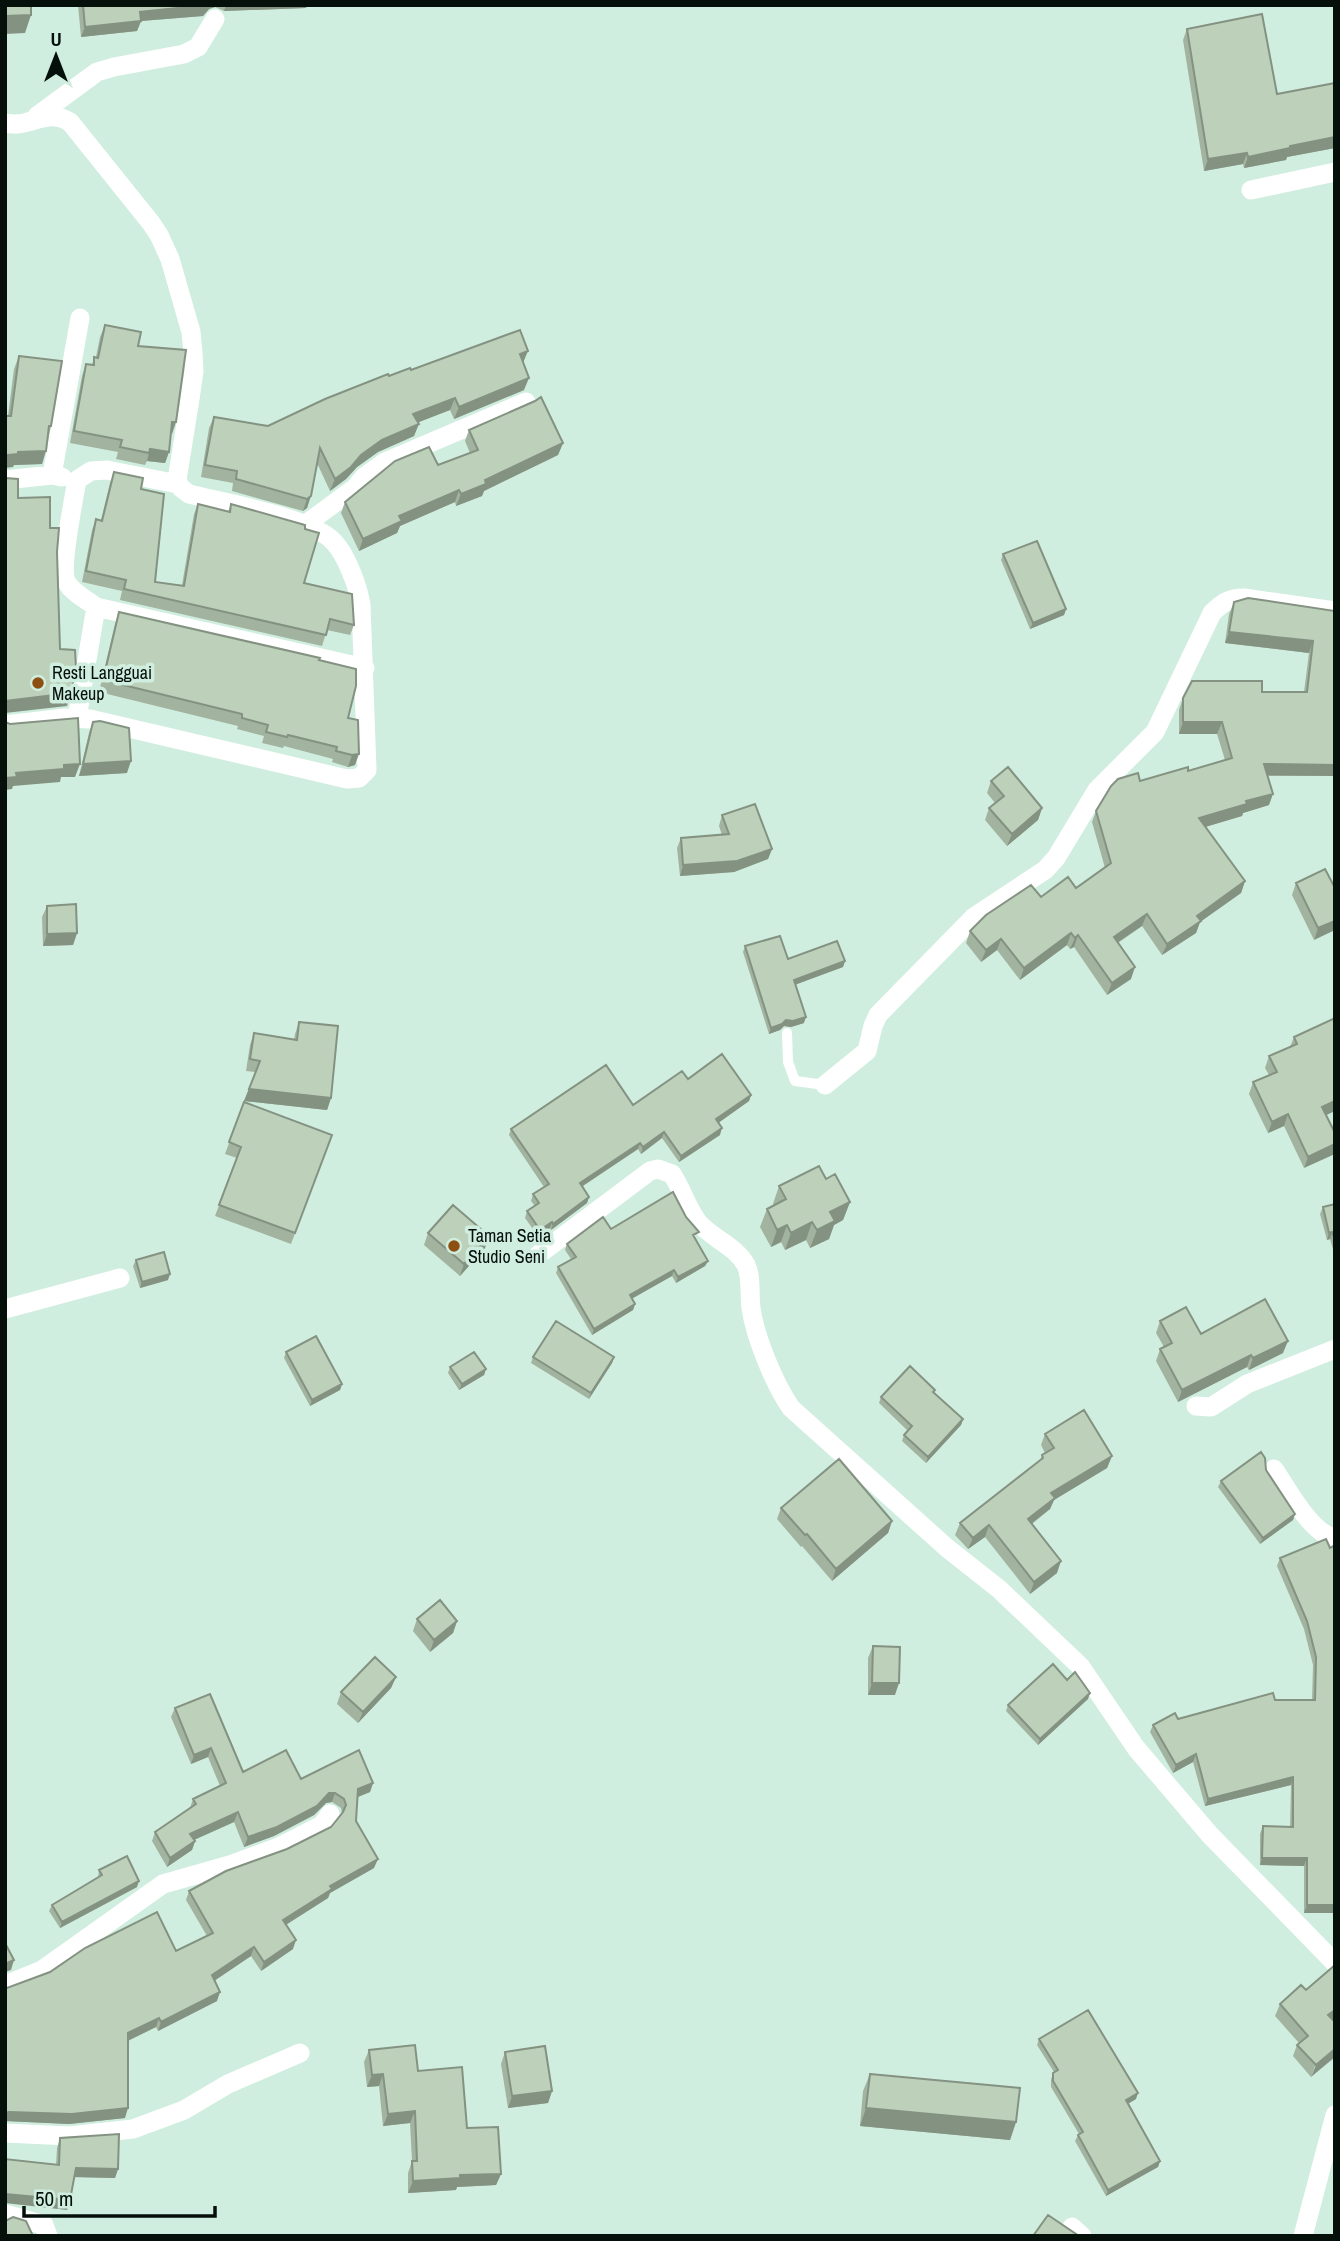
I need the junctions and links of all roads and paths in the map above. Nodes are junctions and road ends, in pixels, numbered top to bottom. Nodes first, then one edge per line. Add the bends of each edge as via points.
1 (215, 19) dead end
2 (30, 121) junction
3 (5, 123) edge
4 (1335, 172) edge
5 (1251, 190) dead end
6 (80, 318) dead end
7 (526, 402) edge
8 (52, 475) junction
9 (5, 480) edge
10 (77, 480) junction
11 (178, 484) junction
12 (306, 524) junction
13 (96, 607) junction
14 (1335, 611) edge
15 (365, 668) junction
16 (77, 718) junction
17 (5, 725) edge
18 (787, 1033) dead end
19 (825, 1085) joint
20 (538, 1255) dead end
21 (120, 1278) dead end
22 (5, 1309) edge
23 (1335, 1349) edge
24 (1196, 1406) dead end
25 (1274, 1469) dead end
26 (1335, 1538) edge
27 (330, 1814) dead end
28 (1335, 1964) edge
29 (5, 1985) edge
30 (300, 2053) dead end
31 (1335, 2115) edge
32 (5, 2133) edge
33 (5, 2214) edge
34 (48, 2236) edge
35 (1303, 2236) edge

1 - 2 street via 198,47 97,72
2 - 3 street
2 - 11 street via 55,115 70,122 151,223 170,260 193,353
4 - 5 street
6 - 8 street
7 - 12 street via 385,462
8 - 9 street
8 - 10 street
10 - 11 street via 91,471 107,470
10 - 13 street via 64,579
11 - 12 street via 190,494
12 - 15 street via 338,547 359,591
13 - 15 street
13 - 16 street
14 - 19 street via 1244,597 1222,603 1212,613 1155,732 1097,790 1056,858 974,917 878,1015 867,1051
15 - 16 street via 367,770 354,780
16 - 17 street
18 - 19 lane via 794,1081
20 - 28 street via 650,1171 672,1174 696,1220 745,1264 751,1310 766,1359 791,1408 999,1589 1081,1667 1136,1748 1210,1835
21 - 22 street
23 - 24 street via 1247,1384 1211,1407
25 - 26 street via 1309,1520
27 - 29 street via 322,1825 279,1847 163,1884 42,1970
30 - 32 street via 228,2084 184,2110 134,2129 69,2136
31 - 35 street
33 - 34 street via 44,2225

